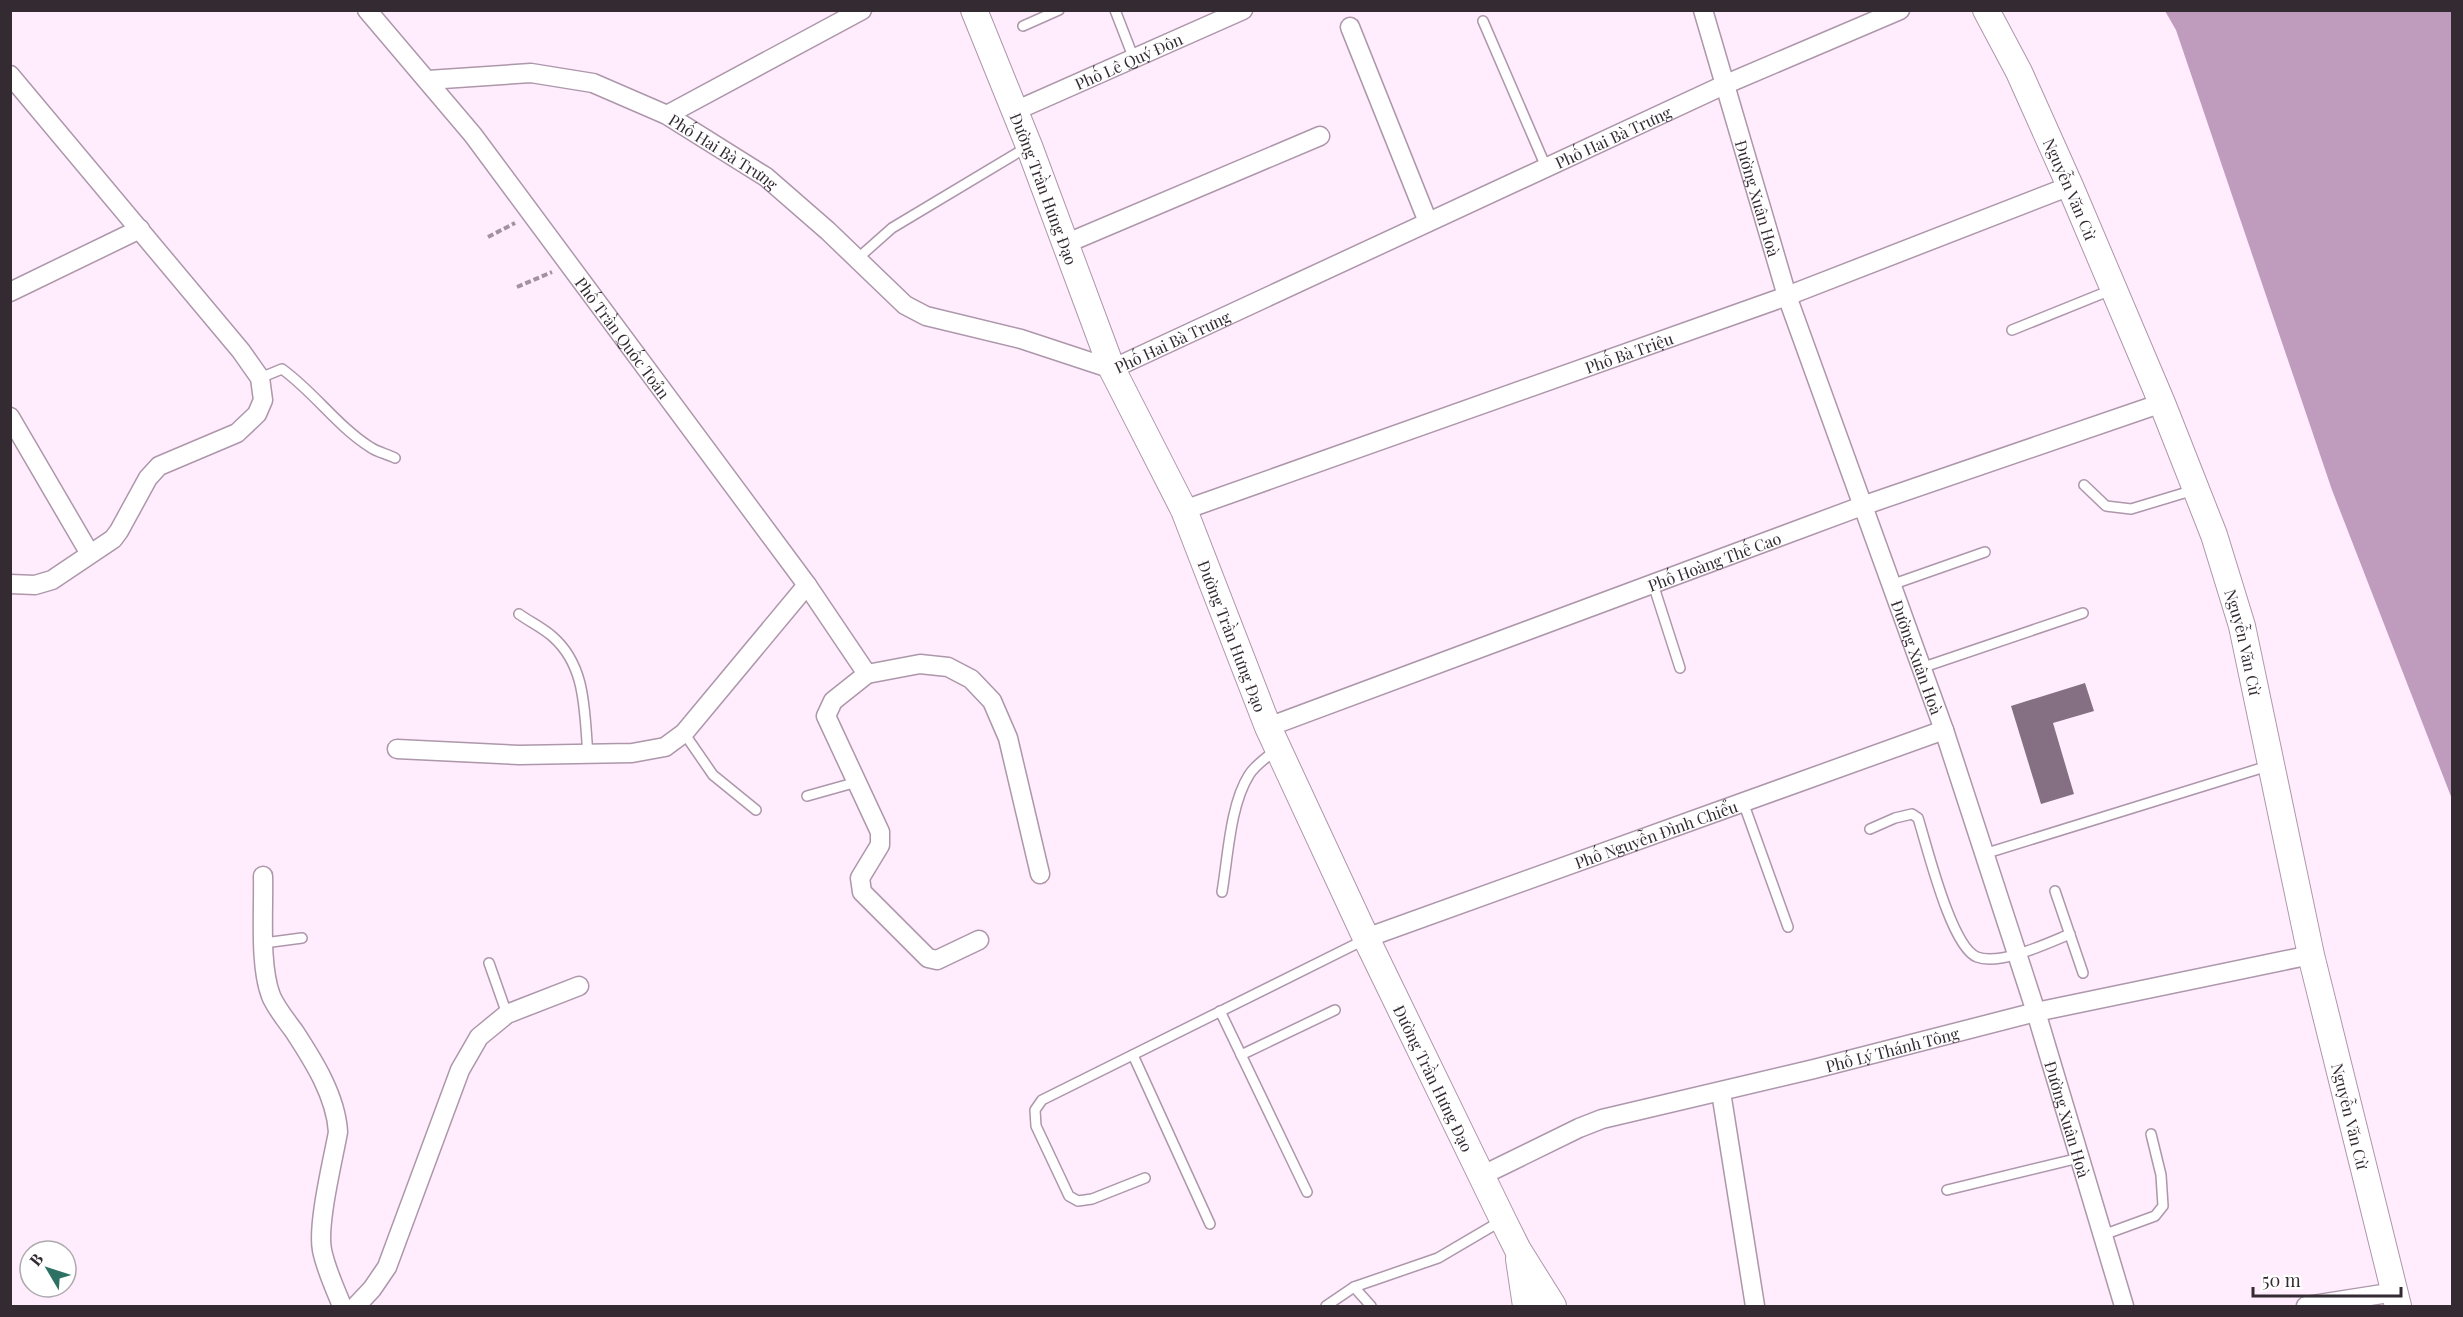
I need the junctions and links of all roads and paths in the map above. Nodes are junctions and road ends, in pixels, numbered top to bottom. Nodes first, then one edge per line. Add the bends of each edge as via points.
1 (367, 10) edge
2 (862, 10) edge
3 (974, 10) edge
4 (1059, 10) edge
5 (1115, 10) edge
6 (1703, 10) edge
7 (1900, 10) edge
8 (1986, 10) edge
9 (1241, 11) edge
10 (1483, 21) dead end
11 (1023, 26) dead end
12 (1350, 27) dead end
13 (1134, 58) junction
14 (10, 75) edge
15 (428, 80) junction
16 (1724, 85) junction
17 (1015, 111) junction
18 (667, 115) junction
19 (1320, 136) dead end
20 (1029, 146) junction
21 (1546, 167) junction
22 (2070, 186) junction
23 (532, 214) junction
24 (1428, 222) junction
25 (140, 229) junction
26 (488, 237) dead end
27 (1065, 244) junction
28 (857, 259) junction
29 (569, 265) junction
30 (517, 287) dead end
31 (2114, 289) junction
32 (10, 292) edge
33 (1788, 296) junction
34 (2012, 330) dead end
35 (1112, 369) junction
36 (260, 378) junction
37 (2162, 403) junction
38 (10, 417) edge
39 (395, 458) dead end
40 (2084, 485) dead end
41 (2196, 489) junction
42 (1862, 506) junction
43 (1184, 510) junction
44 (1985, 552) dead end
45 (90, 554) junction
46 (10, 584) edge
47 (1653, 584) junction
48 (807, 585) junction
49 (1890, 585) junction
50 (2083, 613) dead end
51 (519, 614) dead end
52 (1680, 668) dead end
53 (1921, 668) junction
54 (867, 674) junction
55 (1944, 730) junction
56 (684, 734) junction
57 (1273, 738) junction
58 (397, 749) dead end
59 (588, 754) junction
60 (2271, 765) junction
61 (857, 782) junction
62 (807, 796) dead end
63 (1743, 802) junction
64 (756, 810) dead end
65 (1870, 829) dead end
66 (1984, 854) junction
67 (1040, 874) dead end
68 (263, 876) dead end
69 (2055, 891) dead end
70 (1222, 892) dead end
71 (1788, 927) dead end
72 (2070, 934) junction
73 (302, 938) dead end
74 (1366, 938) junction
75 (979, 940) dead end
76 (264, 943) junction
77 (2311, 954) junction
78 (2017, 956) junction
79 (489, 963) dead end
80 (2083, 973) dead end
81 (579, 986) dead end
82 (1335, 1010) dead end
83 (1220, 1011) junction
84 (2036, 1012) junction
85 (507, 1014) junction
86 (1133, 1055) junction
87 (1241, 1055) junction
88 (1721, 1092) junction
89 (2151, 1134) dead end
90 (2079, 1158) junction
91 (1483, 1175) junction
92 (1146, 1178) dead end
93 (1947, 1190) dead end
94 (1307, 1192) dead end
95 (1503, 1220) junction
96 (1210, 1224) dead end
97 (2103, 1235) junction
98 (1518, 1250) junction
99 (1354, 1287) junction
100 (2396, 1299) edge
101 (1521, 1301) edge
102 (342, 1306) edge
103 (356, 1306) edge
104 (1326, 1306) edge
105 (1371, 1306) edge
106 (1553, 1306) edge
107 (1755, 1306) edge
108 (2124, 1306) edge
109 (2306, 1306) edge

1 - 15 street, Phố Trần Quốc Toản
2 - 18 street
3 - 17 street, Đường Trần Hưng Đạo
4 - 11 lane
5 - 13 lane
6 - 16 street, Đường Xuân Hoà
7 - 16 street, Phố Hai Bà Trưng
8 - 22 street, Nguyễn Văn Cừ via 2019,72
9 - 13 street, Phố Lê Quý Đôn
10 - 21 lane
12 - 24 street
13 - 17 street, Phố Lê Quý Đôn
14 - 25 street
15 - 18 street, Phố Hai Bà Trưng via 531,73 593,83
15 - 23 street, Phố Trần Quốc Toản
16 - 21 street, Phố Hai Bà Trưng
16 - 33 street, Đường Xuân Hoà
17 - 20 street, Đường Trần Hưng Đạo
18 - 28 street, Phố Hai Bà Trưng via 766,177
19 - 27 street
20 - 27 street, Đường Trần Hưng Đạo
20 - 28 lane via 892,228
21 - 24 street, Phố Hai Bà Trưng
22 - 31 street, Nguyễn Văn Cừ
22 - 33 street, Phố Bà Triệu
23 - 26 path
23 - 29 street, Phố Trần Quốc Toản
24 - 35 street, Phố Hai Bà Trưng
25 - 32 street
25 - 36 street
27 - 35 street, Đường Trần Hưng Đạo
28 - 35 street, Phố Hai Bà Trưng via 905,304 926,316 1021,339
29 - 30 path
29 - 48 street, Phố Trần Quốc Toản
31 - 34 lane
31 - 37 street, Nguyễn Văn Cừ
33 - 42 street, Đường Xuân Hoà
33 - 43 street, Phố Bà Triệu
35 - 43 street, Đường Trần Hưng Đạo
36 - 39 lane via 282,369 353,435 372,449
36 - 45 street via 263,400 257,414 237,433 159,466 148,478 119,531
37 - 41 street, Nguyễn Văn Cừ
37 - 42 street, Phố Hoàng Thế Cao
38 - 45 street
40 - 41 lane via 2106,506 2131,509
41 - 60 street, Nguyễn Văn Cừ via 2242,626
42 - 47 street, Phố Hoàng Thế Cao
42 - 49 street, Đường Xuân Hoà
43 - 57 street, Đường Trần Hưng Đạo
44 - 49 lane
45 - 46 street via 52,580 35,585
47 - 52 lane
47 - 57 street, Phố Hoàng Thế Cao
48 - 54 street, Phố Trần Quốc Toản
48 - 56 street
49 - 53 street, Đường Xuân Hoà
50 - 53 lane
51 - 59 lane via 554,638 574,662 581,684
53 - 55 street, Đường Xuân Hoà
54 - 61 street via 833,701 826,716
54 - 67 street via 920,664 948,667 971,679 992,701 1008,738
55 - 63 street, Phố Nguyễn Đình Chiểu
55 - 66 street, Đường Xuân Hoà
56 - 59 street via 665,747
56 - 64 lane via 713,775
57 - 70 lane via 1243,786
57 - 74 street, Đường Trần Hưng Đạo
58 - 59 street
60 - 66 lane
60 - 77 street, Nguyễn Văn Cừ
61 - 62 lane
61 - 75 street via 880,832 880,845 860,878 862,892 928,958 937,960
63 - 71 lane
63 - 74 street, Phố Nguyễn Đình Chiểu
65 - 78 lane via 1912,814 1918,818 1940,893 1967,952 1979,958
66 - 78 street, Đường Xuân Hoà
68 - 76 street
69 - 72 lane
72 - 78 lane
72 - 80 lane
73 - 76 lane
74 - 83 lane
74 - 91 street, Đường Trần Hưng Đạo
76 - 102 street via 265,977 272,998 304,1046 338,1117 321,1248
77 - 84 street, Phố Lý Thánh Tông
77 - 100 street, Nguyễn Văn Cừ
78 - 84 street, Đường Xuân Hoà
79 - 85 lane
81 - 85 street
82 - 87 lane
83 - 86 lane
83 - 87 lane
84 - 88 street, Phố Lý Thánh Tông
84 - 90 street, Đường Xuân Hoà
85 - 103 street via 479,1038 460,1070 387,1267
86 - 92 lane via 1042,1100 1035,1110 1036,1126 1069,1196 1078,1201
86 - 96 lane
87 - 94 lane
88 - 91 street, Phố Lý Thánh Tông via 1602,1119
88 - 107 street
89 - 97 lane via 2161,1175 2163,1206 2155,1216
90 - 93 lane
90 - 97 street, Đường Xuân Hoà
91 - 95 street, Đường Trần Hưng Đạo
95 - 98 street, Đường Trần Hưng Đạo
95 - 99 lane via 1438,1258
97 - 108 street, Đường Xuân Hoà
98 - 101 street, Đường Trần Hưng Đạo
98 - 106 street, Đường Trần Hưng Đạo
99 - 104 lane
99 - 105 lane
100 - 109 street

